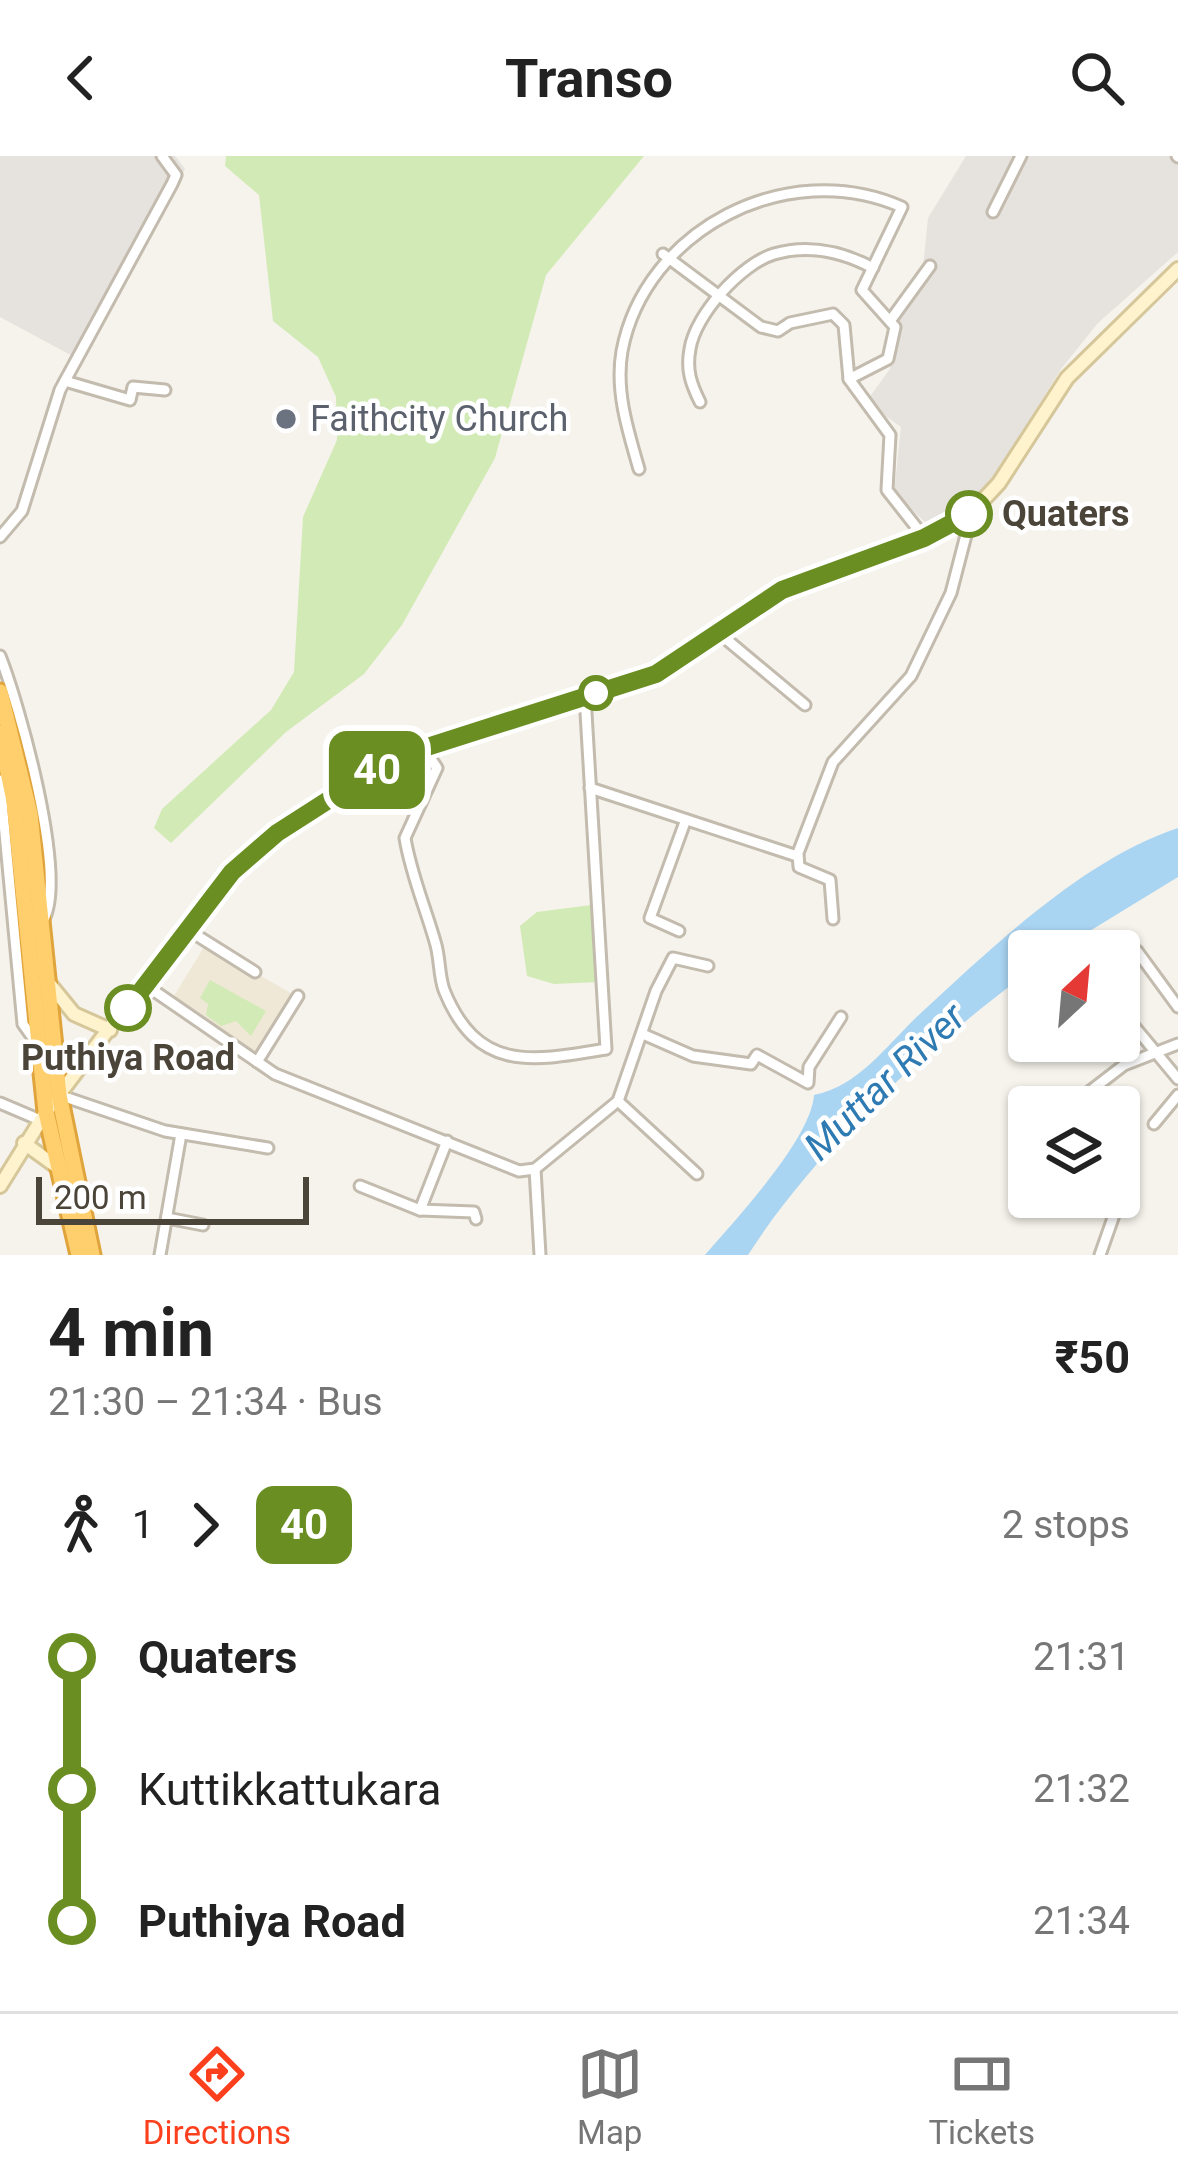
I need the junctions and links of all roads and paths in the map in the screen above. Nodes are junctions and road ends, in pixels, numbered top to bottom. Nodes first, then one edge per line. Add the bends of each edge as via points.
1 (162, 156) edge
2 (1021, 156) edge
3 (851, 179) dead end
4 (727, 199) dead end
5 (993, 212) dead end
6 (663, 254) junction
7 (930, 266) dead end
8 (873, 268) junction
9 (1178, 269) edge
10 (719, 299) junction
11 (890, 321) junction
12 (849, 379) junction
13 (65, 381) junction
14 (165, 390) dead end
15 (700, 402) dead end
16 (638, 469) dead end
17 (973, 512) junction
18 (0, 537) edge
19 (924, 538) junction
20 (721, 634) junction
21 (0, 656) edge
22 (0, 692) edge
23 (585, 697) junction
24 (805, 705) dead end
25 (0, 733) edge
26 (424, 748) junction
27 (0, 780) edge
28 (590, 788) junction
29 (685, 822) junction
30 (797, 856) junction
31 (833, 919) dead end
32 (39, 927) junction
33 (185, 928) junction
34 (679, 931) dead end
35 (1140, 955) edge
36 (708, 966) dead end
37 (255, 972) dead end
38 (44, 977) junction
39 (146, 986) junction
40 (298, 996) dead end
41 (1176, 1000) edge
42 (841, 1017) dead end
43 (110, 1030) junction
44 (1140, 1032) edge
45 (645, 1035) junction
46 (1178, 1044) edge
47 (38, 1045) junction
48 (1158, 1052) junction
49 (257, 1062) junction
50 (1178, 1079) edge
51 (1095, 1086) edge
52 (59, 1095) junction
53 (1178, 1095) edge
54 (618, 1101) junction
55 (0, 1103) edge
56 (43, 1116) junction
57 (1154, 1124) dead end
58 (181, 1133) junction
59 (447, 1141) junction
60 (24, 1143) junction
61 (268, 1148) dead end
62 (57, 1167) junction
63 (536, 1169) junction
64 (697, 1174) dead end
65 (0, 1186) edge
66 (360, 1186) dead end
67 (420, 1210) junction
68 (166, 1217) junction
69 (1113, 1218) edge
70 (476, 1219) dead end
71 (203, 1225) dead end
72 (83, 1249) edge
73 (160, 1255) edge
74 (540, 1255) edge
75 (1100, 1255) edge

1 - 13 street via 176,175
2 - 5 street
3 - 8 street via 902,207
4 - 6 street
6 - 10 street
6 - 16 street via 631,314 621,356 622,408
7 - 11 street
8 - 10 street via 847,254 775,254 749,267
8 - 11 street via 862,290
9 - 17 main road via 1067,378
10 - 12 street via 778,332 833,314 844,325
10 - 15 street via 690,345 689,379
11 - 12 street via 888,359
12 - 19 street via 890,435 887,490
13 - 14 street via 130,400 133,386
13 - 18 street via 22,511
17 - 19 main road
17 - 30 street via 950,593 911,676 833,762
19 - 20 main road via 782,590
20 - 23 main road via 656,674
20 - 24 street
21 - 32 street via 38,784 48,912
22 - 32 highway via 29,814
23 - 26 main road
23 - 28 street
25 - 47 highway
26 - 28 street via 437,768 405,838 409,860 442,986 473,1042 494,1054 606,1049
26 - 33 main road via 277,833
27 - 47 street via 22,1024
28 - 29 street
29 - 30 street
29 - 34 street via 650,918
30 - 31 street via 799,867 830,880
32 - 38 highway
33 - 37 street
33 - 39 main road
35 - 41 street
36 - 45 street via 673,958
38 - 43 main road via 74,1014
38 - 52 highway
39 - 43 main road
39 - 49 street
40 - 49 street
42 - 45 street via 809,1067 808,1083 757,1055 751,1064 693,1056
43 - 52 main road
44 - 48 street
45 - 54 street
46 - 48 street
47 - 56 highway
48 - 50 street
48 - 51 street
49 - 59 street
52 - 56 main road
52 - 58 street
52 - 72 highway
53 - 57 street
54 - 63 street
54 - 64 street
55 - 56 street
56 - 60 main road
56 - 62 highway
58 - 61 street
58 - 68 street
59 - 63 street via 519,1171
59 - 67 street
60 - 62 main road
60 - 65 main road
62 - 72 highway
63 - 74 street
66 - 67 street
67 - 70 street via 474,1212
68 - 71 street
68 - 73 street
69 - 75 street

